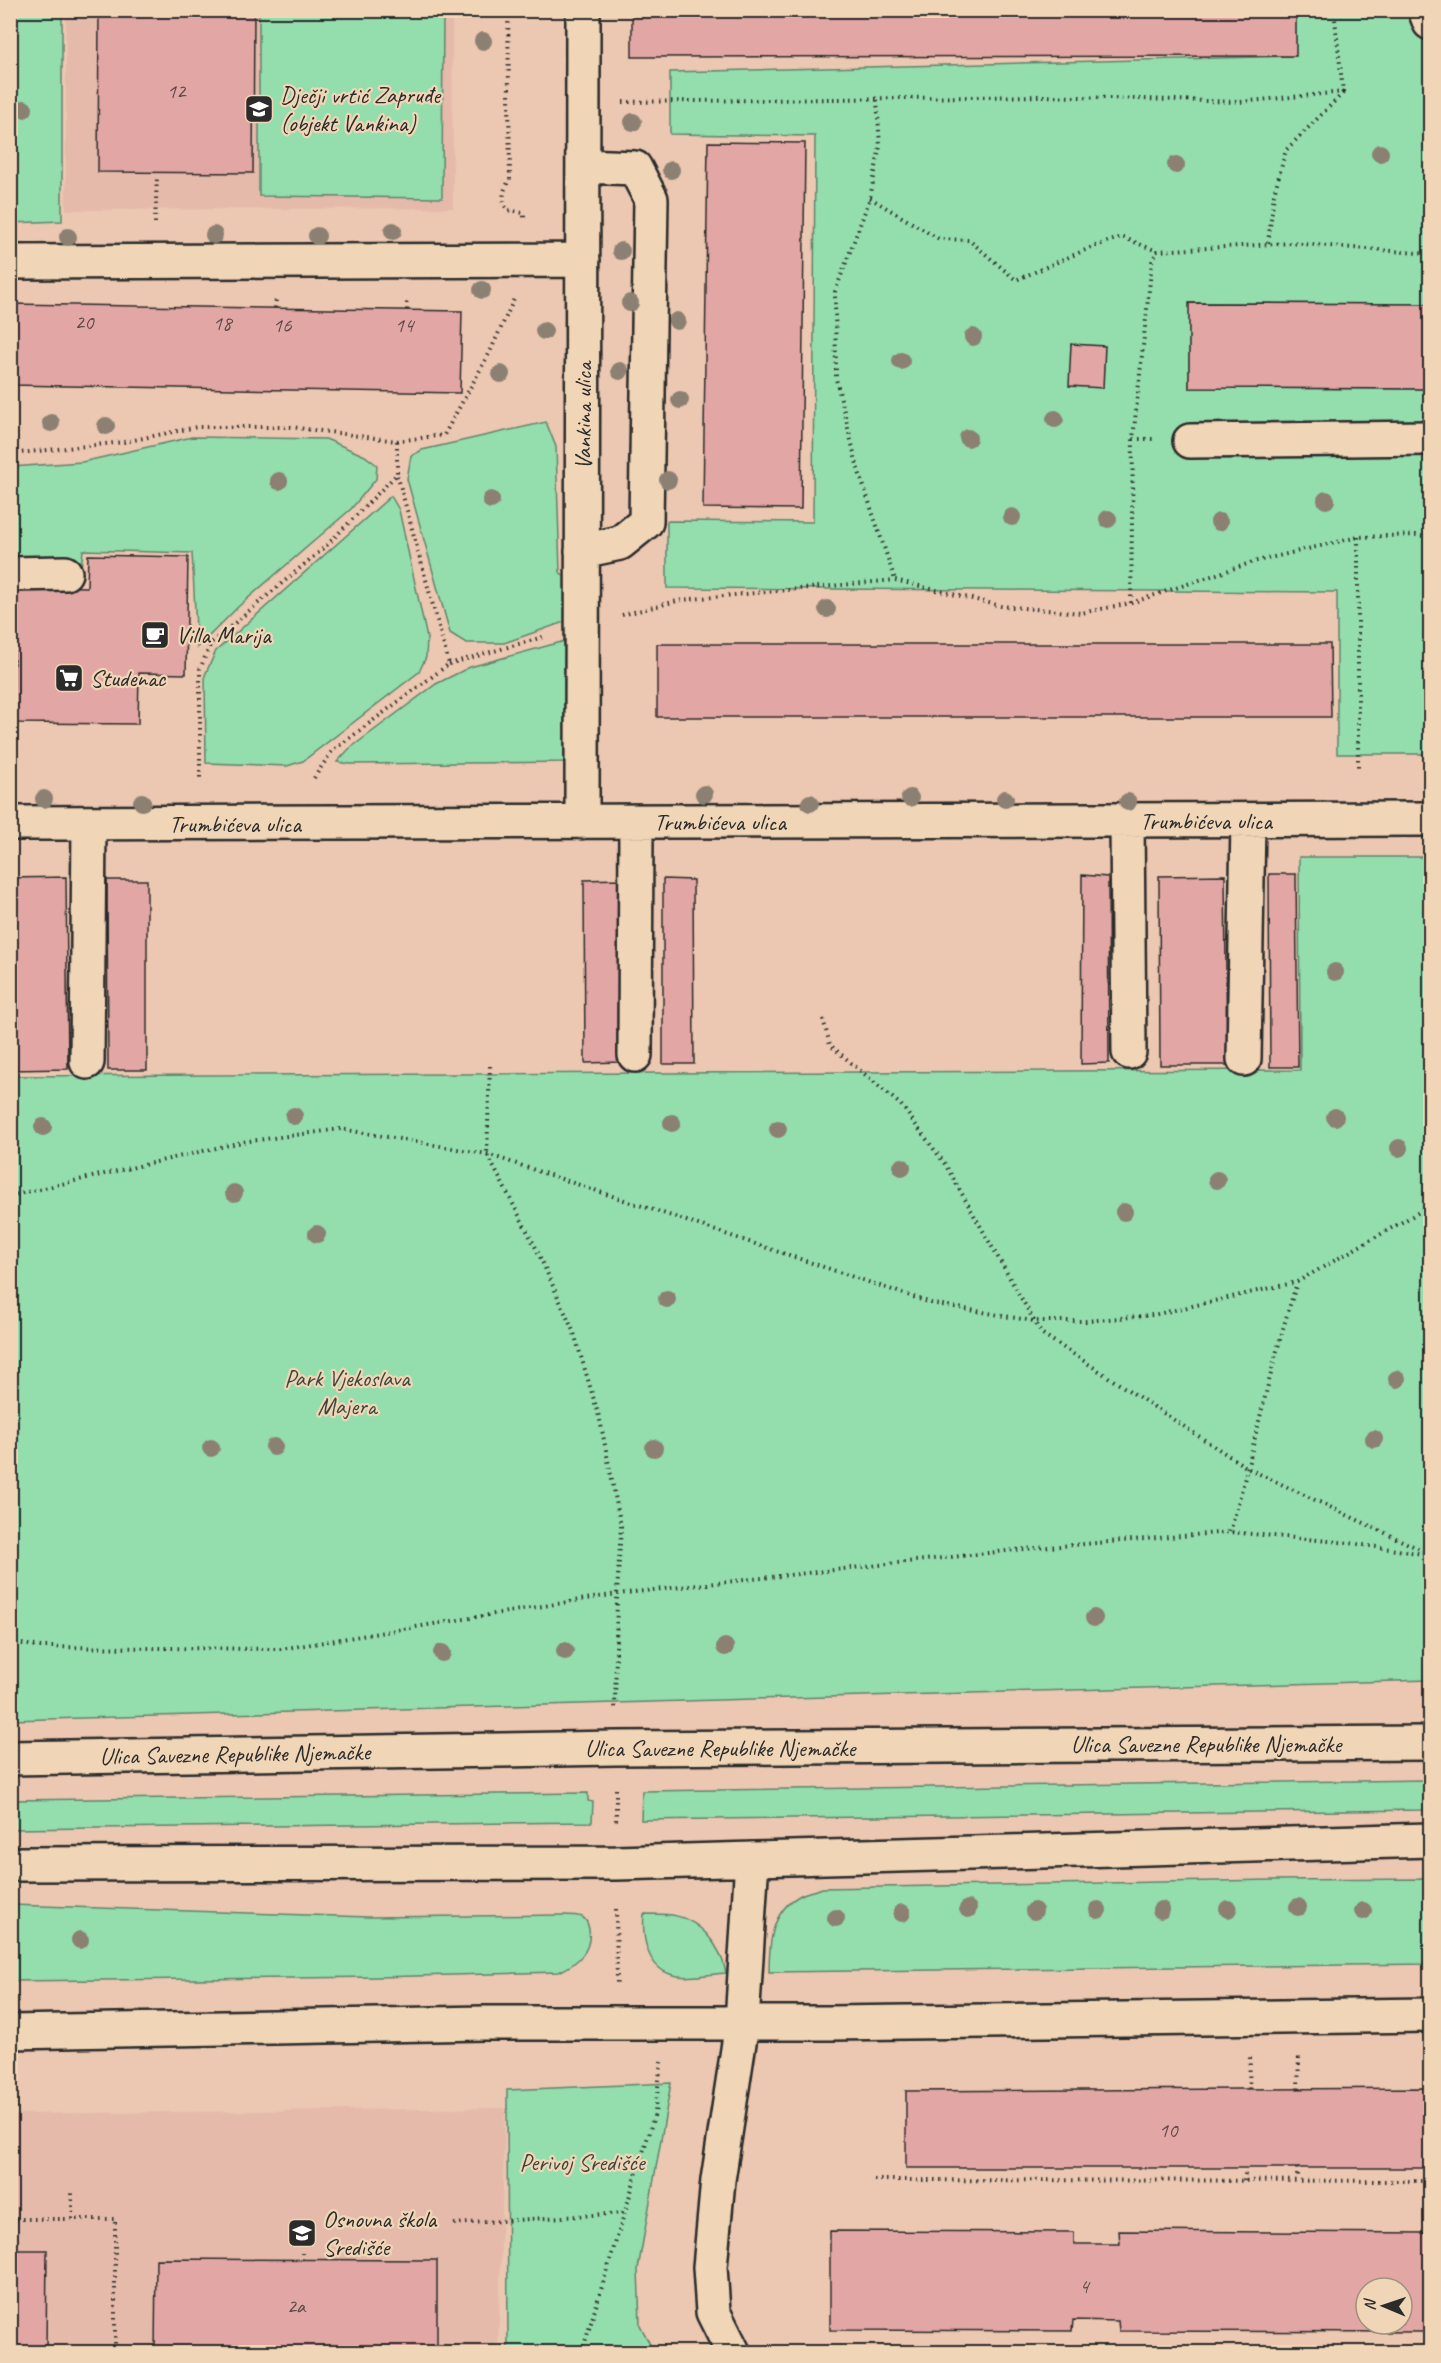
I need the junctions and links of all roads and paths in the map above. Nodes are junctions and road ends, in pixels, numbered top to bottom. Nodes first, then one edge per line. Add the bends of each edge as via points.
1 (583, 10) edge
2 (1334, 10) edge
3 (1425, 10) edge
4 (1431, 22) edge
5 (1343, 92) junction
6 (877, 100) junction
7 (583, 103) junction
8 (583, 166) junction
9 (870, 198) junction
10 (1268, 243) junction
11 (1156, 251) junction
12 (1431, 254) edge
13 (583, 260) junction
14 (10, 262) edge
15 (517, 292) dead end
16 (1431, 438) edge
17 (397, 441) junction
18 (1190, 441) dead end
19 (10, 454) edge
20 (397, 474) junction
21 (1358, 537) junction
22 (1431, 537) edge
23 (582, 552) junction
24 (65, 573) dead end
25 (10, 574) edge
26 (895, 580) junction
27 (1131, 603) junction
28 (582, 625) junction
29 (449, 664) junction
30 (1358, 771) dead end
31 (314, 778) dead end
32 (200, 779) dead end
33 (1431, 819) edge
34 (1126, 821) junction
35 (1248, 821) junction
36 (582, 822) junction
37 (636, 822) junction
38 (10, 823) edge
39 (89, 824) junction
40 (823, 1019) dead end
41 (1129, 1052) dead end
42 (635, 1055) dead end
43 (1244, 1059) dead end
44 (87, 1062) dead end
45 (490, 1066) dead end
46 (487, 1154) junction
47 (10, 1196) edge
48 (1431, 1206) edge
49 (1297, 1282) junction
50 (1033, 1321) junction
51 (1249, 1469) junction
52 (1230, 1532) junction
53 (1431, 1555) edge
54 (617, 1594) junction
55 (10, 1642) edge
56 (615, 1710) dead end
57 (1431, 1743) edge
58 (10, 1758) edge
59 (616, 1789) dead end
60 (616, 1826) dead end
61 (1431, 1840) edge
62 (752, 1859) junction
63 (10, 1864) edge
64 (616, 1909) dead end
65 (617, 1988) dead end
66 (1431, 2015) edge
67 (742, 2023) junction
68 (10, 2032) edge
69 (661, 2060) dead end
70 (1297, 2168) dead end
71 (1246, 2169) dead end
72 (874, 2180) dead end
73 (1297, 2180) junction
74 (1244, 2181) junction
75 (1431, 2181) edge
76 (72, 2189) dead end
77 (624, 2213) junction
78 (10, 2219) edge
79 (72, 2219) junction
80 (454, 2224) dead end
81 (302, 2253) dead end
82 (302, 2260) dead end
83 (115, 2352) edge
84 (582, 2352) edge
85 (733, 2352) edge

1 - 7 street, Vankina ulica
2 - 5 path
3 - 4 street
5 - 6 path via 1240,102 1044,96
5 - 10 path via 1286,150 1274,194
6 - 7 path
6 - 9 path via 880,146
7 - 8 street, Vankina ulica
8 - 13 street, Vankina ulica
8 - 23 street via 635,168 651,199 646,522 620,543
9 - 11 path via 939,239 969,240 1016,280 1122,237
9 - 26 path via 835,292 837,379 858,469
10 - 11 path
10 - 12 path
11 - 27 path via 1133,439
13 - 14 street
13 - 23 street, Vankina ulica
15 - 17 path via 490,352 444,435
16 - 18 street
17 - 19 path via 291,427 197,427 124,442
17 - 20 path
20 - 29 path
20 - 32 path via 325,547 211,643 200,669
21 - 22 path
21 - 27 path via 1253,562
21 - 30 path
23 - 28 street, Vankina ulica
24 - 25 street
26 - 27 path via 1001,606 1081,613
26 - 28 path via 681,600
28 - 29 path
28 - 36 street, Vankina ulica
29 - 31 path via 332,751
33 - 35 street, Trumbićeva ulica
34 - 35 street, Trumbićeva ulica
34 - 37 street, Trumbićeva ulica
34 - 41 street
35 - 43 street
36 - 37 street, Trumbićeva ulica
36 - 39 street, Trumbićeva ulica
37 - 42 street
38 - 39 street, Trumbićeva ulica
39 - 44 street
40 - 50 path via 830,1045 901,1105 945,1164
45 - 46 path
46 - 47 path via 341,1129 242,1142
46 - 50 path via 931,1303
46 - 54 path via 537,1250 584,1365 600,1420 621,1526
48 - 49 path
49 - 50 path via 1153,1316
49 - 51 path via 1280,1335
50 - 51 path via 1041,1333
51 - 52 path
51 - 53 path
52 - 53 path
52 - 54 path via 1024,1549
54 - 55 path via 281,1649 41,1647
54 - 56 path
57 - 58 street, Ulica Savezne Republike Njemačke via 628,1748
59 - 60 path
61 - 62 street
62 - 63 street via 616,1863
62 - 67 street
64 - 65 path
66 - 67 street
67 - 68 street via 484,2023
67 - 85 street via 718,2180 710,2267 713,2312
69 - 77 path via 655,2113
70 - 73 path
71 - 74 path
72 - 74 path
73 - 74 path
73 - 75 path
76 - 79 path
77 - 80 path
77 - 84 path
78 - 79 path
79 - 83 path via 115,2219
81 - 82 path

